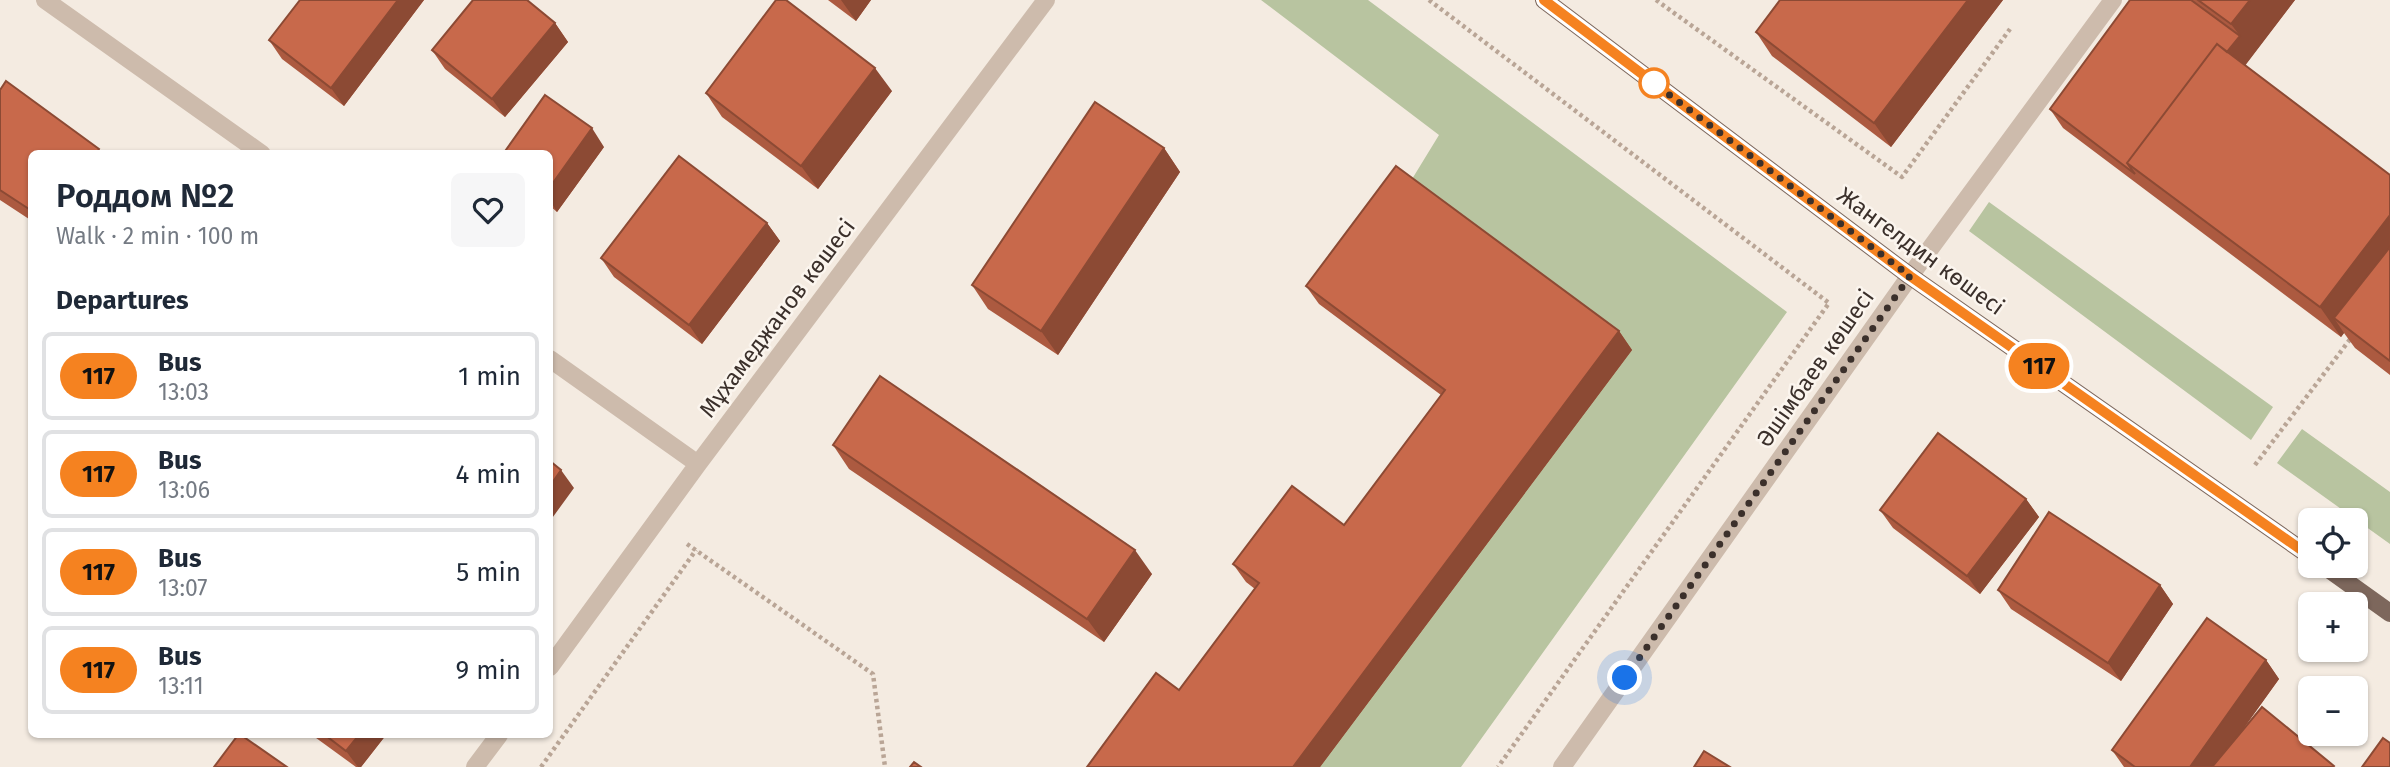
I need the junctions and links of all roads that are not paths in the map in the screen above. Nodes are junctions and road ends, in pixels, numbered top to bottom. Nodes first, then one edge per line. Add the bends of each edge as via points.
1 (45, 0) edge
2 (1046, 0) edge
3 (1544, 0) edge
4 (2113, 0) edge
5 (256, 150) edge
6 (1910, 276) junction
7 (553, 361) edge
8 (698, 464) junction
9 (2298, 548) edge
10 (2340, 578) edge
11 (2390, 613) edge
12 (553, 663) edge
13 (497, 738) edge
14 (475, 767) edge
15 (1562, 767) edge

1 - 5 street
2 - 8 street, Мұхамеджанов көшесі
3 - 6 main road, Жангелдин көшесі
4 - 6 street, Әшімбаев көшесі
6 - 9 main road, Жангелдин көшесі
6 - 15 street, Әшімбаев көшесі
7 - 8 street
8 - 12 street, Мұхамеджанов көшесі
10 - 11 main road
13 - 14 street

